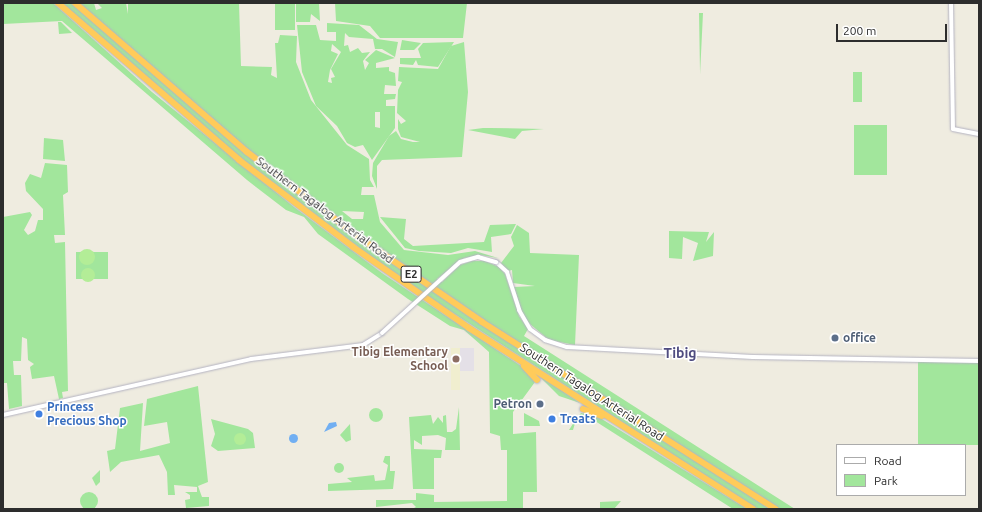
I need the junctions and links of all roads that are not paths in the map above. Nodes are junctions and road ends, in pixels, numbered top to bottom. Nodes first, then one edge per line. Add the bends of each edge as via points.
1 (58, 3) edge
2 (75, 3) edge
3 (951, 3) edge
4 (979, 134) edge
5 (452, 316) junction
6 (979, 360) edge
7 (537, 380) dead end
8 (583, 409) dead end
9 (3, 415) edge
10 (698, 474) junction
11 (753, 509) edge
12 (775, 509) edge

1 - 5 highway, Southern Tagalog Arterial Road / E2 via 239,160 353,247
2 - 12 highway, Southern Tagalog Arterial Road / E2 via 250,155 366,242 482,322
3 - 4 street via 953,129
5 - 7 highway via 527,369
5 - 10 highway, Southern Tagalog Arterial Road / E2
6 - 9 street, bridge via 753,357 568,347 545,340 530,329 521,315 507,272 496,262 476,258 460,262 382,333 365,345 251,359
8 - 10 highway via 608,419
10 - 11 highway, Southern Tagalog Arterial Road / E2

